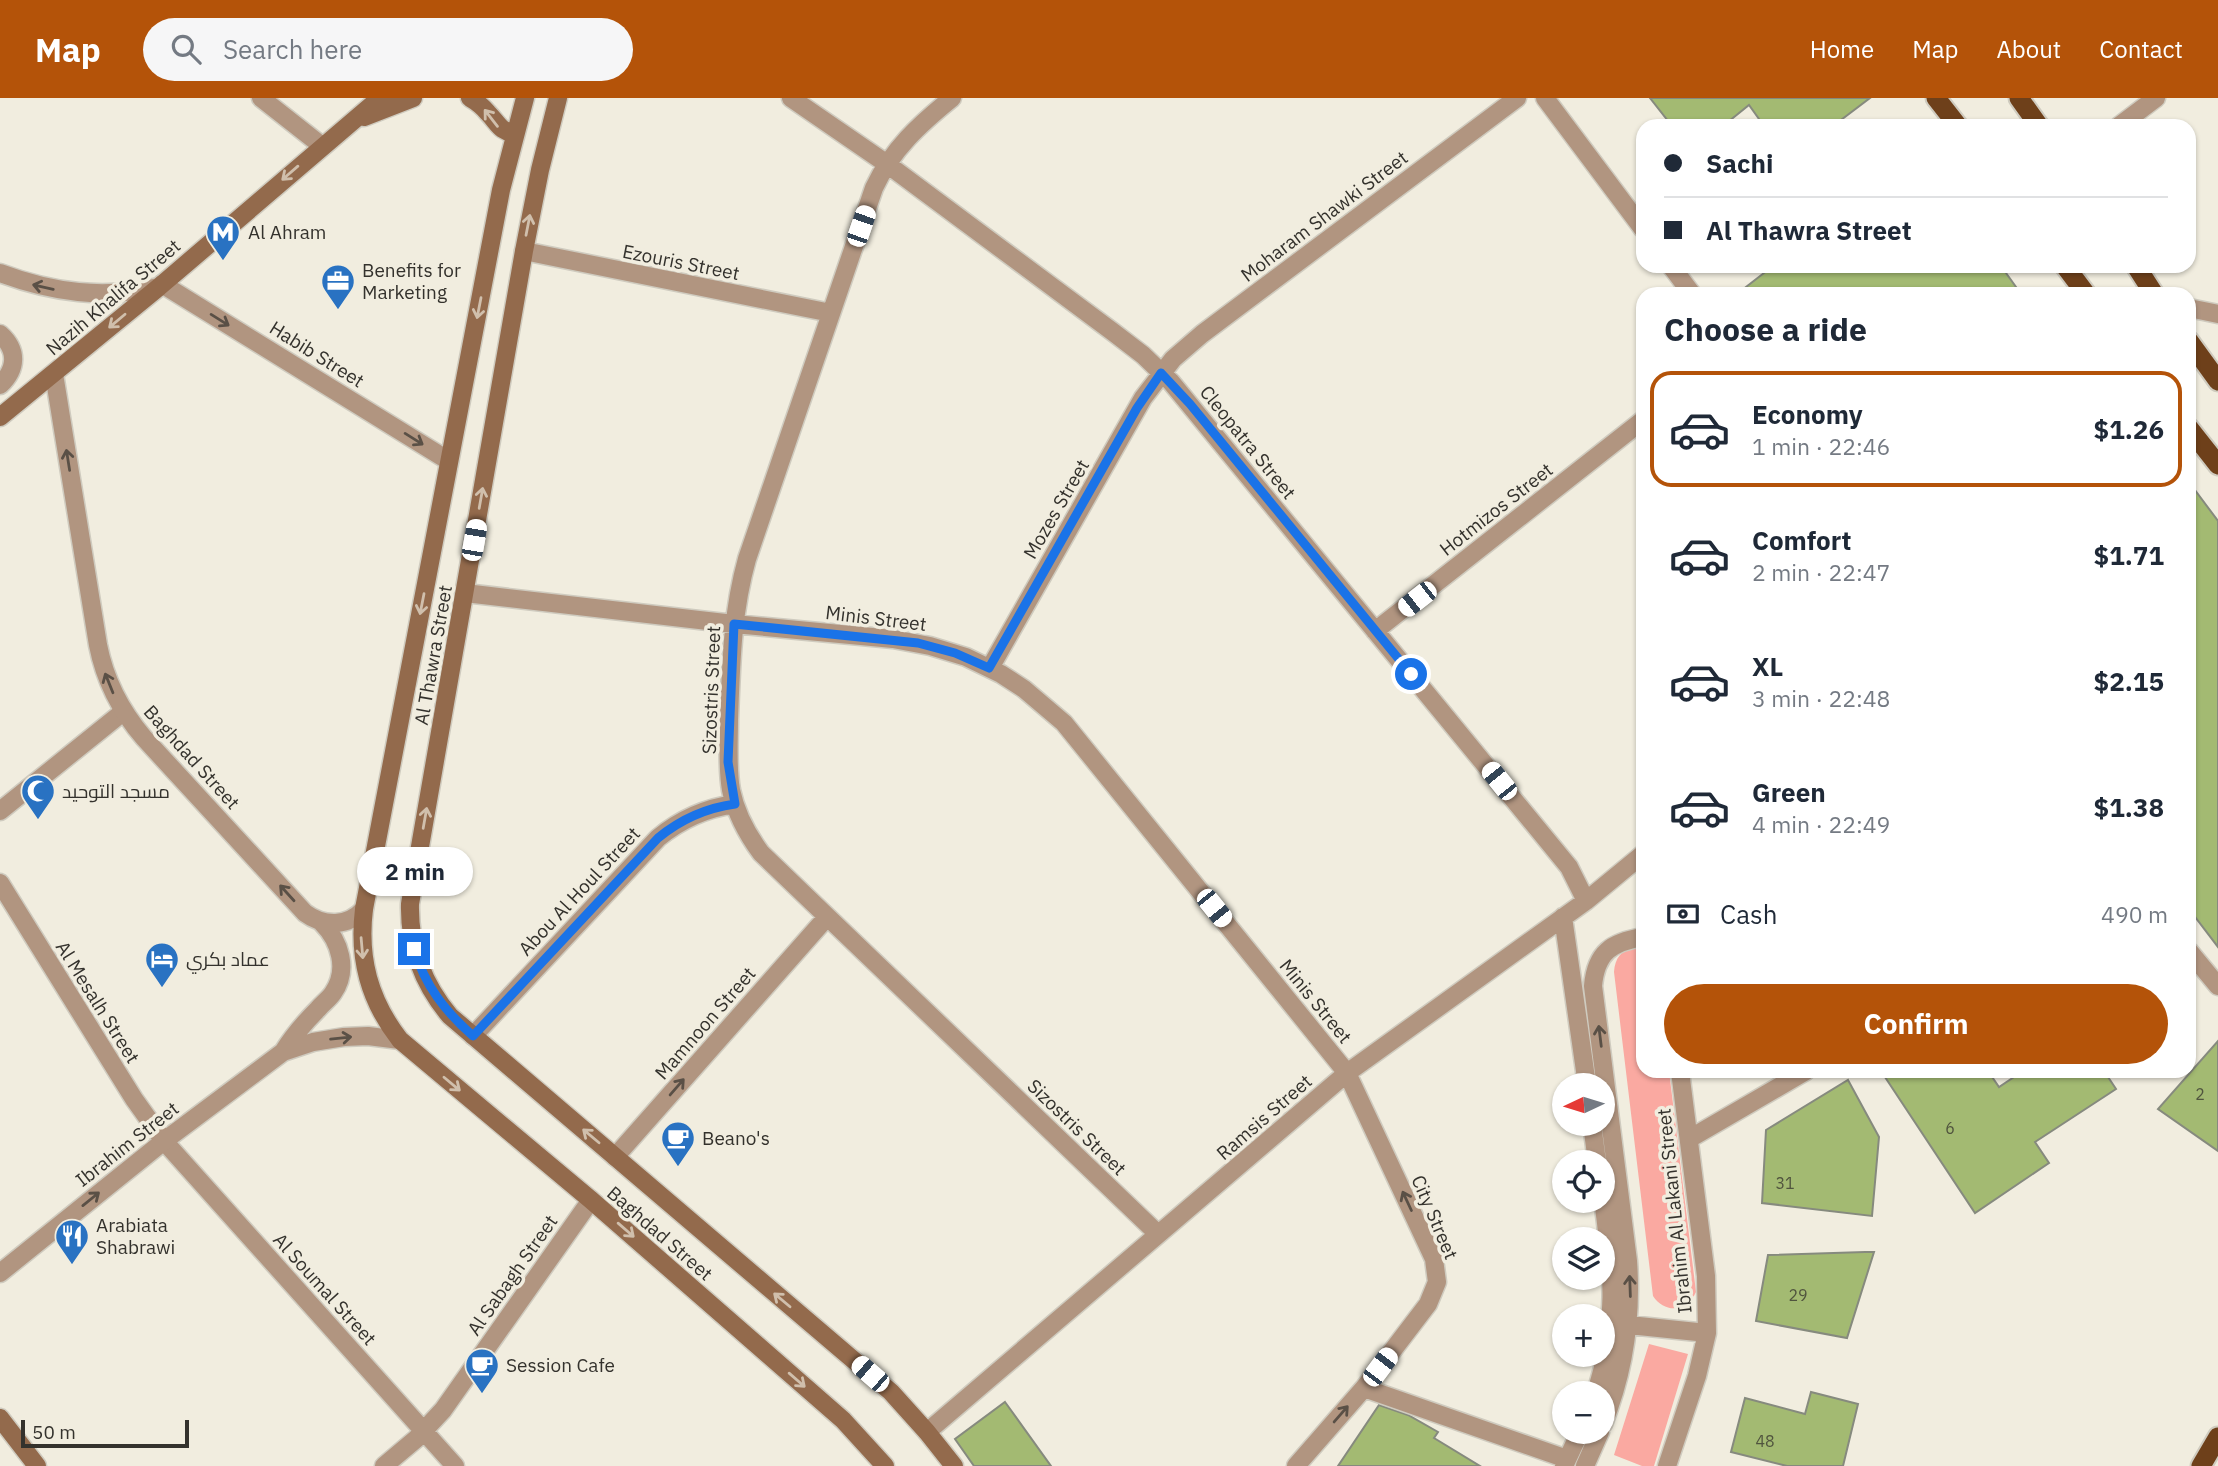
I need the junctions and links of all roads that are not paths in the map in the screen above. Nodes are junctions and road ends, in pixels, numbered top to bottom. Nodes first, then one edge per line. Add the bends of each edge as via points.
1 (261, 98) edge
2 (380, 98) edge
3 (413, 98) edge
4 (470, 98) edge
5 (525, 98) edge
6 (558, 98) edge
7 (791, 98) edge
8 (952, 98) edge
9 (1517, 98) edge
10 (1545, 98) edge
11 (1936, 98) edge
12 (2019, 98) edge
13 (2156, 98) edge
14 (1952, 119) edge
15 (2034, 119) edge
16 (2128, 119) edge
17 (354, 121) junction
18 (515, 133) junction
19 (322, 146) junction
20 (887, 164) junction
21 (1636, 220) edge
22 (524, 251) junction
23 (0, 274) edge
24 (161, 285) junction
25 (2196, 310) edge
26 (831, 313) junction
27 (2218, 314) edge
28 (0, 334) edge
29 (2196, 351) edge
30 (1161, 373) junction
31 (54, 374) junction
32 (2218, 381) edge
33 (0, 385) edge
34 (0, 417) edge
35 (1636, 426) edge
36 (2196, 437) edge
37 (449, 461) junction
38 (2218, 466) edge
39 (465, 593) junction
40 (734, 624) junction
41 (1375, 631) junction
42 (989, 668) junction
43 (124, 712) junction
44 (735, 804) junction
45 (0, 811) edge
46 (1636, 860) edge
47 (0, 883) edge
48 (1586, 901) junction
49 (364, 909) junction
50 (827, 916) junction
51 (1563, 917) junction
52 (322, 923) junction
53 (1636, 939) edge
54 (2196, 959) edge
55 (2218, 986) edge
56 (473, 1036) junction
57 (400, 1040) junction
58 (283, 1052) junction
59 (1347, 1073) junction
60 (1585, 1073) edge
61 (1681, 1078) edge
62 (1794, 1078) edge
63 (1689, 1139) junction
64 (163, 1141) junction
65 (615, 1157) junction
66 (591, 1200) junction
67 (1605, 1213) edge
68 (1158, 1234) junction
69 (0, 1273) edge
70 (1629, 1325) junction
71 (1707, 1333) junction
72 (1600, 1381) edge
73 (1364, 1388) junction
74 (1615, 1391) edge
75 (0, 1418) edge
76 (425, 1431) junction
77 (928, 1432) junction
78 (2218, 1437) edge
79 (1575, 1444) edge
80 (1595, 1444) edge
81 (1566, 1463) edge
82 (882, 1465) edge
83 (37, 1466) edge
84 (384, 1466) edge
85 (455, 1466) edge
86 (954, 1466) edge
87 (1296, 1466) edge
88 (1585, 1466) edge
89 (1668, 1466) edge
90 (2201, 1466) edge

1 - 19 street
2 - 17 main road, Nazih Khalifa Street
3 - 17 main road
18 -> 4 main road via 499,127
5 - 18 main road, Al Thawra Street
22 -> 6 main road, Al Thawra Street
7 - 20 street, Cleopatra Street
8 - 20 street, Sizostris Street via 909,134
9 - 30 street, Moharam Shawki Street via 1194,340
10 - 21 street
11 - 14 highway
12 - 15 highway
13 - 16 street
17 - 19 main road, Nazih Khalifa Street
18 -> 37 main road, Al Thawra Street
19 -> 24 main road, Nazih Khalifa Street
20 - 26 street, Sizostris Street via 874,188
20 - 30 street, Cleopatra Street via 1133,347
22 - 26 street, Ezouris Street
39 -> 22 main road, Al Thawra Street
24 -> 23 street via 88,294
24 -> 31 main road, Nazih Khalifa Street
24 -> 37 street, Habib Street
25 - 27 street
26 - 40 street, Sizostris Street via 747,559
28 - 33 street via 12,348 14,362
29 - 32 highway
30 - 41 street, Cleopatra Street
30 - 42 street, Mozes Street
31 - 34 main road, Nazih Khalifa Street
43 -> 31 street, Baghdad Street via 105,675 98,645
35 - 41 street, Hotmizos Street
36 - 38 highway
37 -> 49 main road, Al Thawra Street
39 - 40 street, Minis Street
56 -> 39 main road, Al Thawra Street via 440,1004 424,978 410,919
40 - 42 street, Minis Street via 918,643
40 - 44 street, Sizostris Street via 728,762
41 - 48 street, Cleopatra Street via 1569,867
42 - 59 street, Minis Street via 1024,689 1064,723
43 - 45 street
52 -> 43 street, Baghdad Street via 306,913
44 - 50 street, Sizostris Street via 761,853
44 - 56 street, Abou Al Houl Street via 694,815 658,838
46 - 48 street, Ramsis Street
47 - 64 street, Al Mesalh Street
48 - 51 street, Ramsis Street
49 - 52 street via 342,923
49 -> 57 main road, Al Thawra Street via 361,937 367,978 383,1017
65 -> 50 street, Mamnoon Street
50 - 68 street, Sizostris Street
51 - 59 street, Ramsis Street
51 - 60 street
52 - 58 street, Ibrahim Street via 339,950 339,982
70 -> 53 street via 1628,1261 1593,986 1603,955 1621,942
54 - 55 street
65 -> 56 main road, Baghdad Street
58 -> 57 street, Ibrahim Street via 344,1037
57 -> 66 main road, Baghdad Street
58 - 64 street, Ibrahim Street
59 - 68 street, Ramsis Street
73 -> 59 street, City Street via 1428,1304 1437,1274
61 - 63 street, Ibrahim Al Lakani Street
62 - 63 street
63 - 71 street, Ibrahim Al Lakani Street via 1707,1289
69 -> 64 street, Ibrahim Street
64 - 76 street, Al Soumal Street
77 -> 65 main road, Baghdad Street via 891,1392
66 - 76 street, Al Sabagh Street
66 -> 82 main road, Baghdad Street via 843,1420
67 - 72 street via 1612,1317
68 - 77 street, Ramsis Street
70 - 71 street
70 - 74 street
71 - 89 street, Ibrahim Al Lakani Street
73 - 81 street
87 -> 73 street, City Street
75 - 83 main road
76 - 84 street, Al Sabagh Street
76 - 85 street, Al Soumal Street
77 - 86 main road, Baghdad Street
78 - 90 highway
79 - 81 street
80 - 88 street

